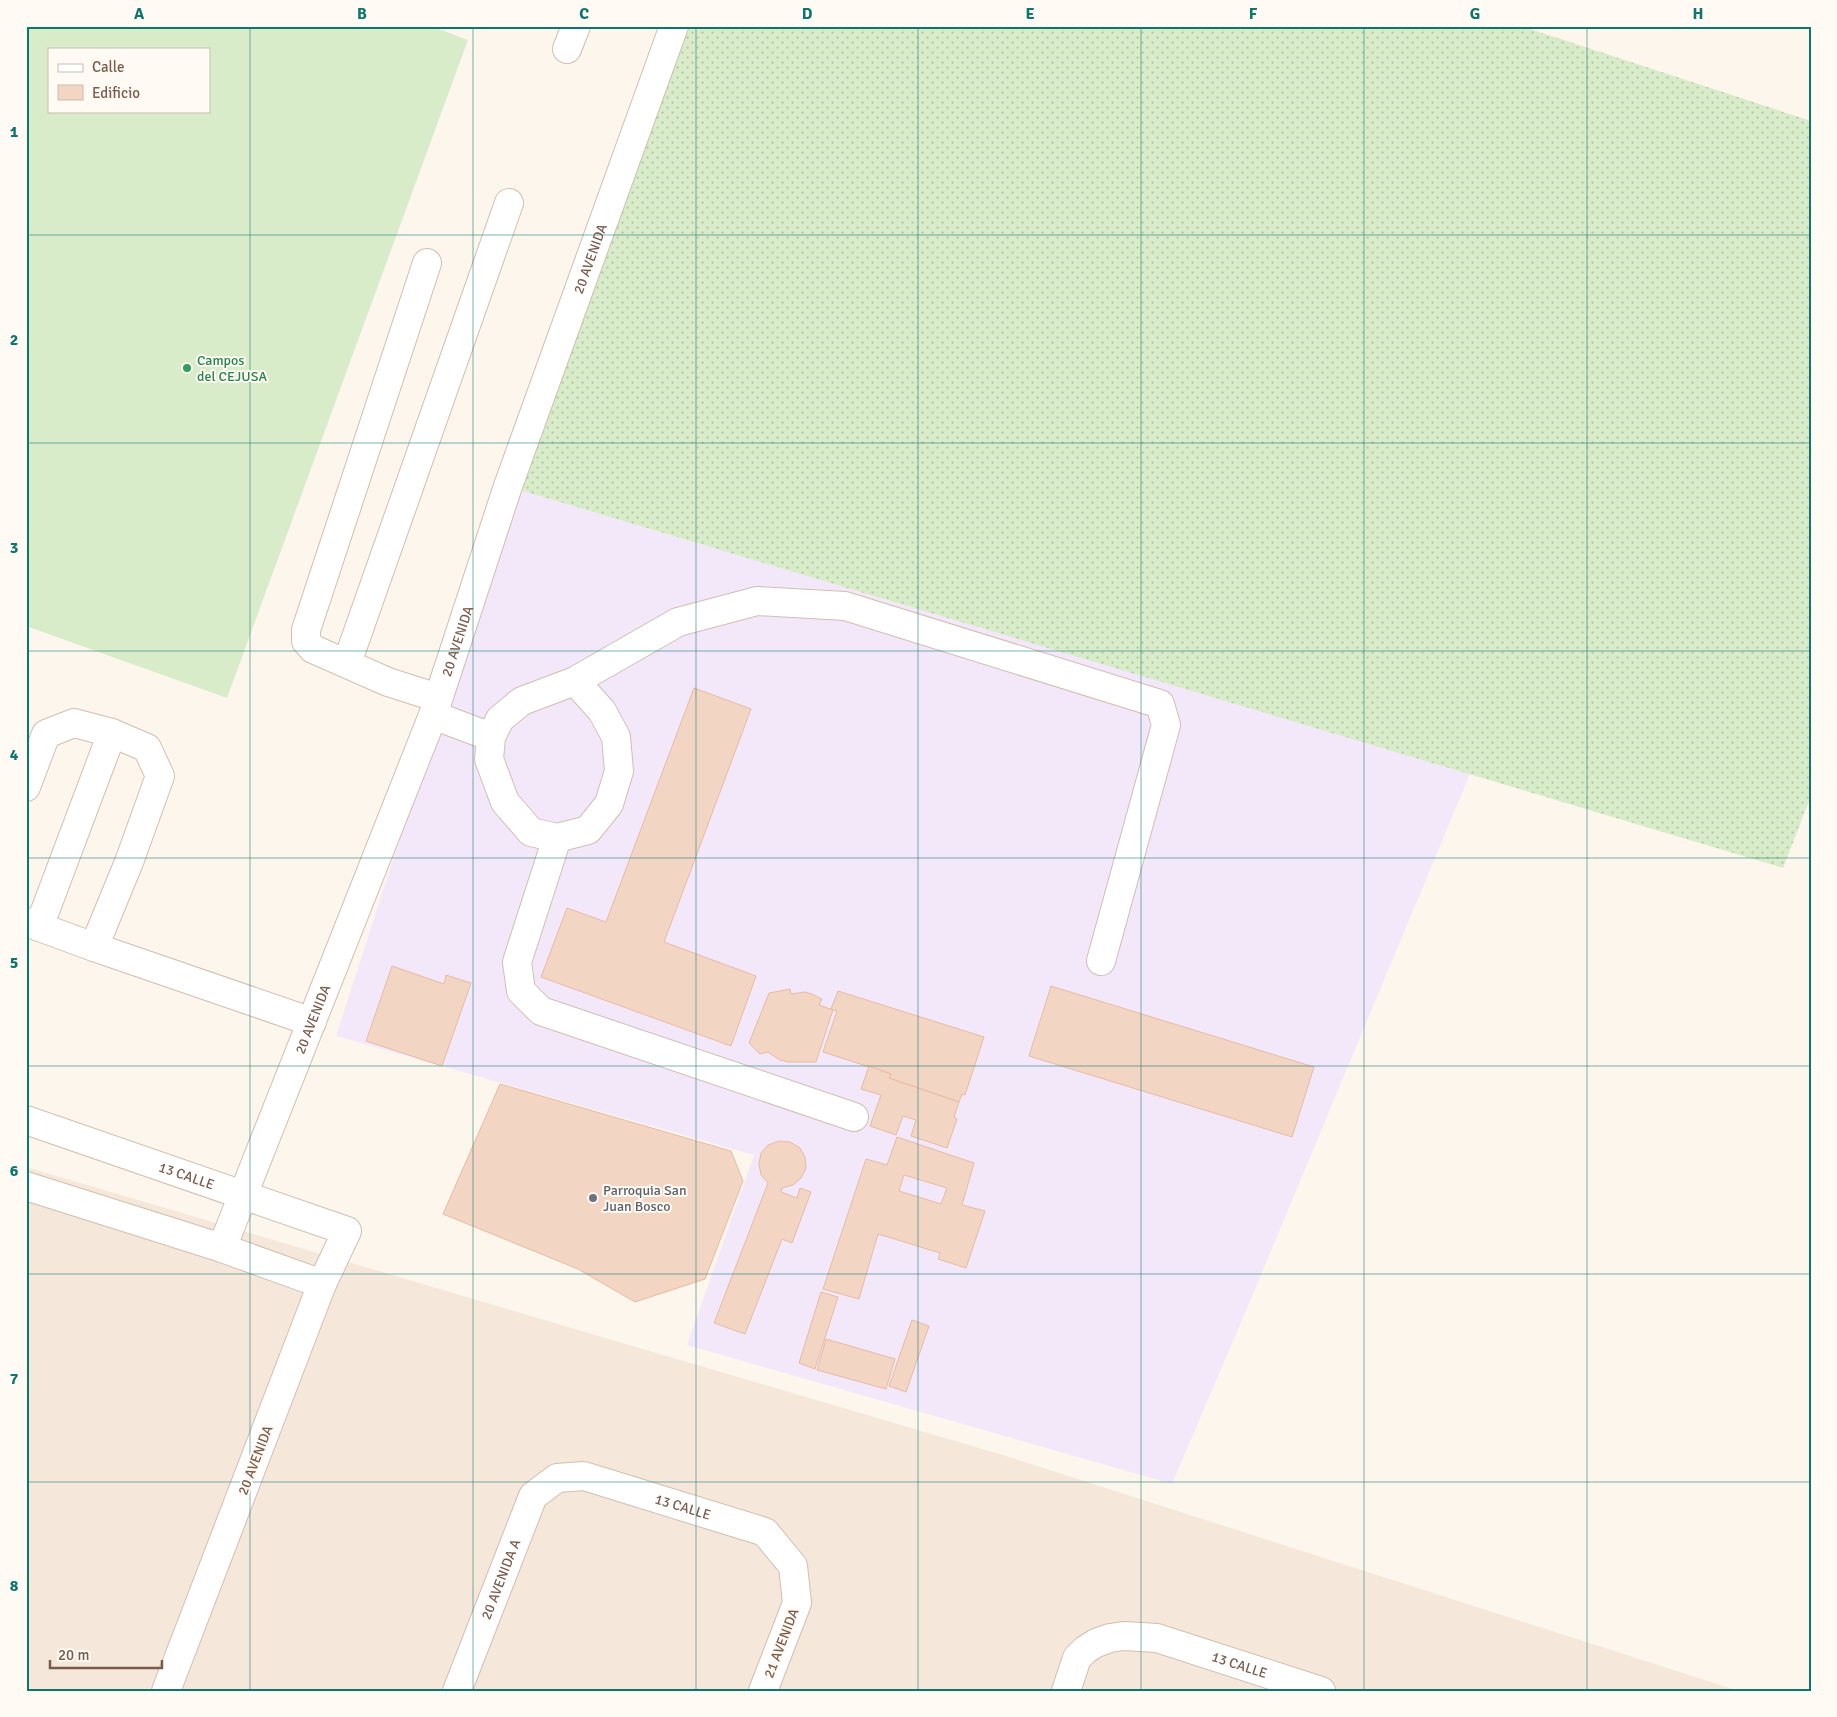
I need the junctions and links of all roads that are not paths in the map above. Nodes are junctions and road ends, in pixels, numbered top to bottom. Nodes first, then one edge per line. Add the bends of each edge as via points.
1 (674, 26) edge
2 (509, 203) dead end
3 (427, 263) dead end
4 (348, 663) junction
5 (575, 681) junction
6 (436, 706) junction
7 (112, 733) junction
8 (491, 737) junction
9 (26, 787) edge
10 (557, 838) junction
11 (33, 924) edge
12 (94, 947) junction
13 (1101, 960) dead end
14 (312, 1022) junction
15 (854, 1118) dead end
16 (26, 1120) edge
17 (26, 1186) edge
18 (242, 1195) junction
19 (347, 1231) joint
20 (222, 1248) junction
21 (322, 1284) junction
22 (558, 1478) joint
23 (793, 1566) joint
24 (166, 1691) edge
25 (457, 1691) edge
26 (763, 1691) edge
27 (1066, 1691) edge
28 (1321, 1691) edge

1 - 6 street, 20 AVENIDA via 508,486
2 - 4 street
3 - 4 street via 306,630 306,642 313,649
4 - 6 street
5 - 8 street via 522,701 500,719
5 - 10 street via 602,711 616,737 619,771 609,804 588,830
5 - 13 street via 678,622 757,601 845,606 1160,704 1166,725
6 - 8 street
6 - 14 street, 20 AVENIDA
7 - 9 street via 74,723 46,734
7 - 11 street
7 - 12 street via 147,748 160,776
8 - 10 street via 489,759 505,802 531,832
10 - 15 street via 517,962 521,991 541,1011
11 - 12 street
12 - 14 street
14 - 18 street, 20 AVENIDA
16 - 18 street, 13 CALLE
17 - 20 street
18 - 19 street, 13 CALLE
18 - 20 street, 20 AVENIDA
19 - 21 street, 20 AVENIDA
20 - 21 street
21 - 24 street, 20 AVENIDA
22 - 23 street, 13 CALLE via 584,1476 764,1532
22 - 25 street, 20 AVENIDA A via 533,1496
23 - 26 street, 21 AVENIDA via 797,1603
27 - 28 street, 13 CALLE via 1077,1658 1096,1643 1124,1636 1157,1638

